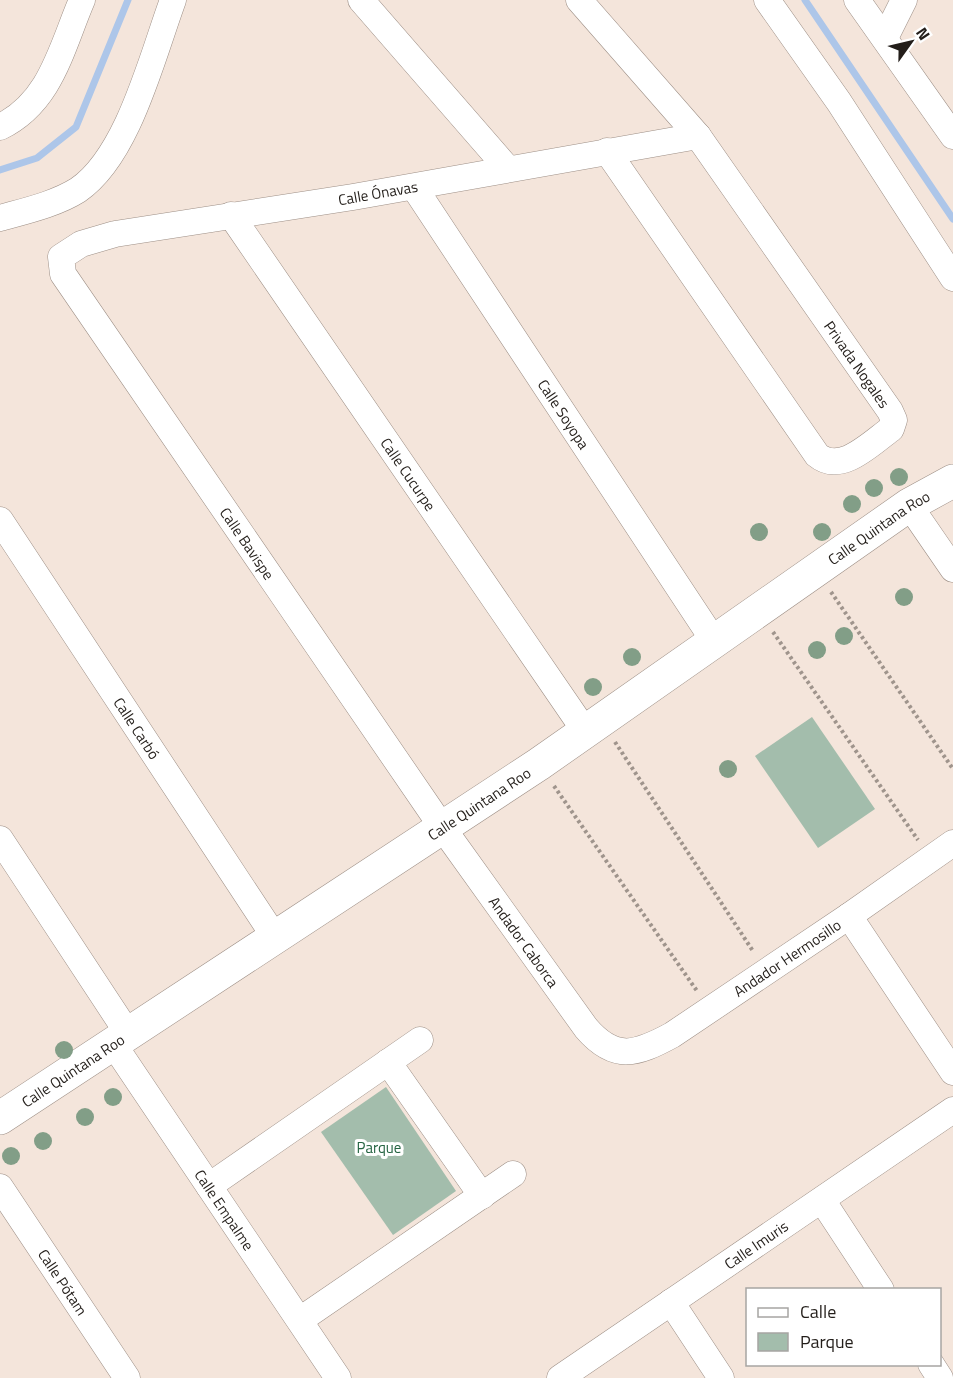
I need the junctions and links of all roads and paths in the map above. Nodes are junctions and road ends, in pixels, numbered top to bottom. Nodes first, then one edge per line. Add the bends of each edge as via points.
1 (82, 0) edge
2 (173, 0) edge
3 (361, 0) edge
4 (579, 0) edge
5 (767, 0) edge
6 (857, 0) edge
7 (904, 0) edge
8 (885, 38) junction
9 (0, 126) edge
10 (698, 136) junction
11 (953, 136) edge
12 (607, 151) junction
13 (508, 169) junction
14 (414, 187) junction
15 (231, 214) junction
16 (0, 218) edge
17 (61, 257) joint
18 (953, 278) edge
19 (953, 470) edge
20 (953, 481) edge
21 (909, 505) junction
22 (0, 520) edge
23 (953, 569) edge
24 (816, 570) junction
25 (758, 610) junction
26 (714, 641) junction
27 (593, 726) junction
28 (538, 764) junction
29 (953, 769) edge
30 (442, 827) junction
31 (0, 839) edge
32 (953, 843) edge
33 (931, 858) junction
34 (849, 916) junction
35 (274, 936) junction
36 (767, 972) junction
37 (709, 1009) junction
38 (119, 1037) junction
39 (420, 1040) dead end
40 (613, 1050) joint
41 (388, 1062) junction
42 (953, 1072) edge
43 (953, 1110) edge
44 (0, 1118) edge
45 (513, 1174) dead end
46 (209, 1186) junction
47 (0, 1187) edge
48 (482, 1196) junction
49 (822, 1200) junction
50 (880, 1288) edge
51 (671, 1302) junction
52 (300, 1320) junction
53 (127, 1378) edge
54 (338, 1378) edge
55 (560, 1378) edge
56 (721, 1378) edge

1 - 9 street via 45,88 21,115
2 - 16 street via 123,136 109,161 76,191
3 - 13 street
4 - 10 street, Privada Nogales
5 - 18 street via 833,93
6 - 8 street
7 - 8 street
8 - 11 street
10 - 12 street, Calle Ónavas
10 - 12 street, Privada Nogales via 890,411 894,420 891,429 843,461 827,462 818,455
12 - 13 street, Calle Ónavas
13 - 14 street, Calle Ónavas
14 - 15 street, Calle Ónavas
14 - 26 street, Calle Soyopa
15 - 17 street, Calle Ónavas via 115,234 81,244
15 - 27 street, Calle Cucurpe
17 - 30 street, Calle Bavispe via 63,274
19 - 21 main road
20 - 21 main road, Calle Quintana Roo
21 - 23 street
21 - 24 main road, Calle Quintana Roo
22 - 35 street, Calle Carbó
24 - 25 main road, Calle Quintana Roo
24 - 29 path
25 - 26 main road, Calle Quintana Roo
25 - 33 path
26 - 27 main road, Calle Quintana Roo
27 - 28 main road, Calle Quintana Roo
27 - 36 path
28 - 30 main road, Calle Quintana Roo
28 - 37 path
30 - 35 main road, Calle Quintana Roo
30 - 40 street, Andador Caborca via 586,1029
31 - 38 street, Calle Empalme
32 - 33 street, Andador Hermosillo
33 - 34 street, Andador Hermosillo
34 - 36 street, Andador Hermosillo
34 - 42 street
35 - 38 main road, Calle Quintana Roo
36 - 37 street, Andador Hermosillo
37 - 40 street, Andador Hermosillo via 655,1044 625,1053
38 - 44 main road, Calle Quintana Roo
38 - 46 street, Calle Empalme
39 - 41 street
41 - 46 street
41 - 48 street
43 - 49 street, Calle Imuris
45 - 48 street
46 - 52 street, Calle Empalme
47 - 53 street, Calle Pótam
48 - 52 street
49 - 50 street
49 - 51 street, Calle Imuris
51 - 55 street, Calle Imuris
51 - 56 street
52 - 54 street, Calle Empalme

